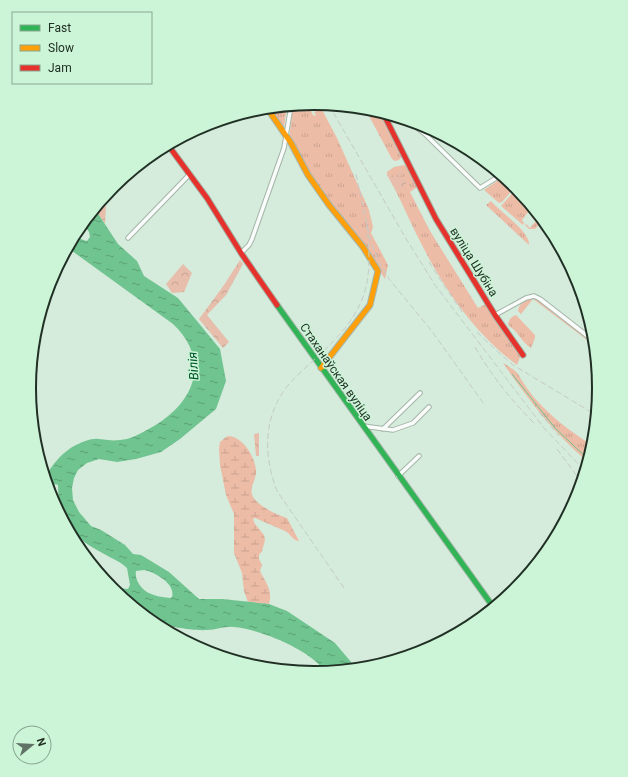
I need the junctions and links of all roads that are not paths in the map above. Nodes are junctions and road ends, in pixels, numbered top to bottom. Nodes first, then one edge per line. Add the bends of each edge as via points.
1 (290, 112) edge
2 (271, 114) edge
3 (387, 120) edge
4 (425, 134) edge
5 (286, 137) junction
6 (172, 150) edge
7 (190, 174) junction
8 (496, 178) edge
9 (128, 238) dead end
10 (241, 253) junction
11 (495, 315) junction
12 (587, 336) edge
13 (523, 355) dead end
14 (321, 368) junction
15 (420, 393) dead end
16 (429, 407) dead end
17 (362, 425) junction
18 (383, 429) junction
19 (420, 456) dead end
20 (398, 476) junction
21 (490, 603) edge

1 - 5 street
2 - 5 street
3 - 11 street, вуліца Шубіна via 436,219
4 - 8 street via 480,188
5 - 10 street via 252,239
5 - 14 street via 328,205 363,247 378,271 370,306
6 - 7 street, Стаханаўская вуліца
7 - 9 street
7 - 10 street, Стаханаўская вуліца
10 - 14 street, Стаханаўская вуліца
11 - 12 street, вуліца Шубіна via 534,296
11 - 13 street
14 - 17 street, Стаханаўская вуліца
15 - 18 street
16 - 18 street via 413,423 393,430
17 - 18 street
17 - 20 street, Стаханаўская вуліца
19 - 20 street
20 - 21 street, Стаханаўская вуліца

